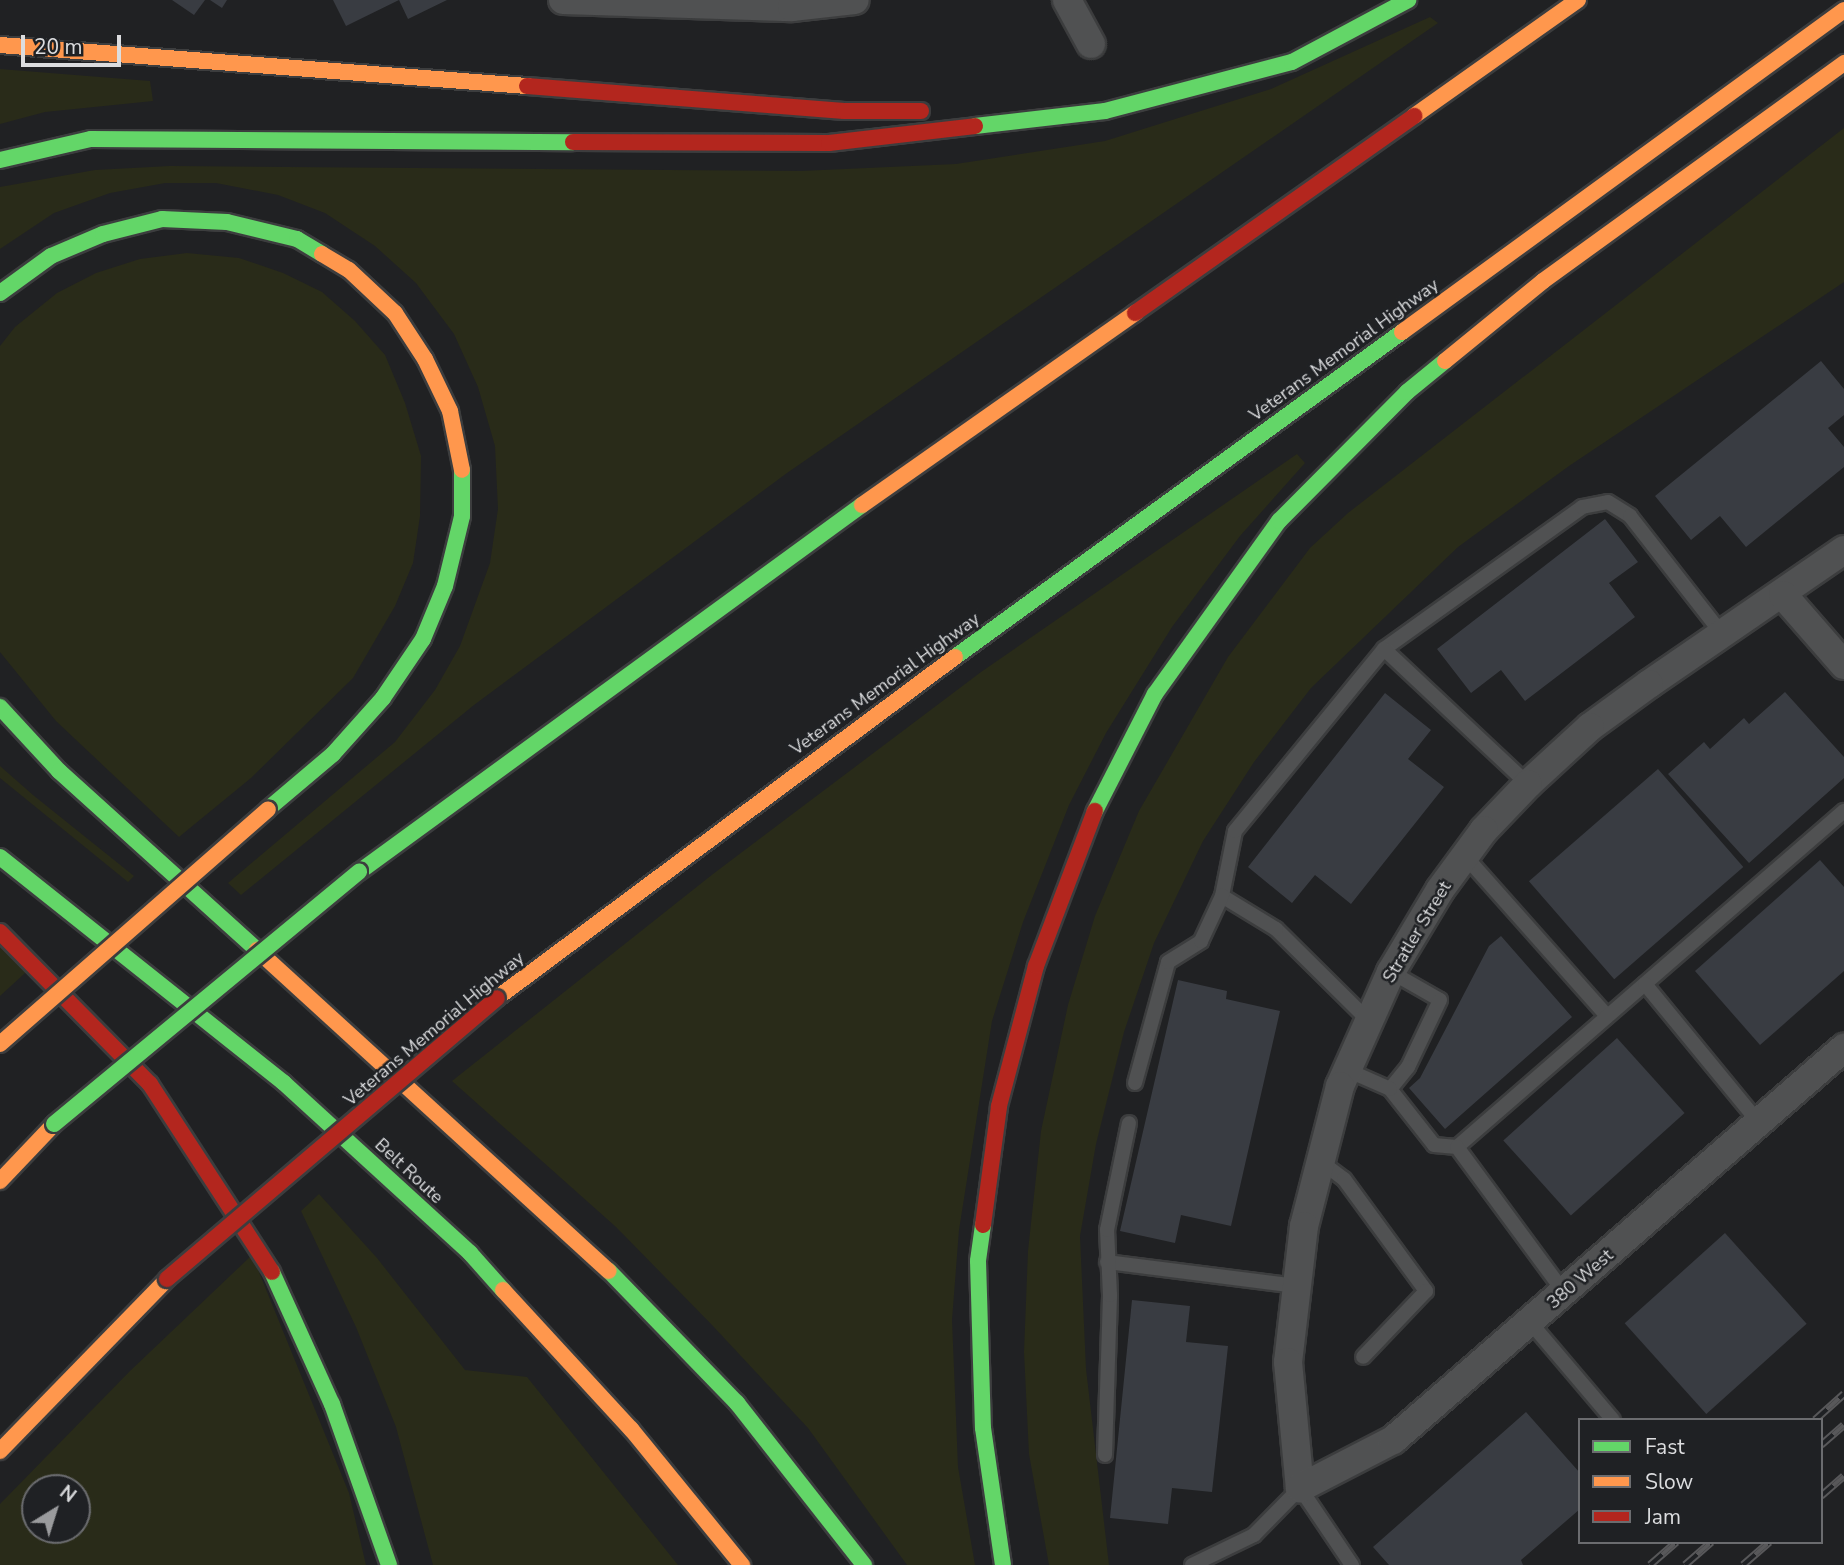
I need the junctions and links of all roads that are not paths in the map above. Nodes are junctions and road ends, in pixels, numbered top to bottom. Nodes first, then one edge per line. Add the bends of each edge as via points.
1 (563, 0) edge
2 (855, 0) edge
3 (1067, 0) edge
4 (1408, 0) edge
5 (1578, 0) edge
6 (1844, 10) edge
7 (1091, 44) dead end
8 (0, 45) edge
9 (1844, 63) edge
10 (1105, 111) junction
11 (0, 160) edge
12 (0, 293) edge
13 (1844, 550) edge
14 (1783, 595) junction
15 (1723, 635) junction
16 (1384, 649) junction
17 (1844, 665) edge
18 (0, 706) edge
19 (1528, 783) junction
20 (1844, 811) edge
21 (1465, 856) junction
22 (0, 857) edge
23 (1222, 896) junction
24 (0, 932) edge
25 (1391, 972) junction
26 (1645, 984) junction
27 (1607, 1016) junction
28 (1367, 1019) junction
29 (0, 1044) edge
30 (1844, 1048) edge
31 (1347, 1070) junction
32 (1135, 1083) dead end
33 (1390, 1089) junction
34 (1129, 1123) dead end
35 (1760, 1124) junction
36 (1457, 1147) junction
37 (1320, 1161) junction
38 (0, 1181) edge
39 (1107, 1262) junction
40 (1297, 1286) junction
41 (1564, 1292) junction
42 (1530, 1322) junction
43 (1363, 1357) dead end
44 (1612, 1418) edge
45 (0, 1451) edge
46 (1105, 1455) dead end
47 (1300, 1488) junction
48 (389, 1565) edge
49 (742, 1565) edge
50 (864, 1565) edge
51 (1003, 1565) edge
52 (1192, 1565) edge
53 (1352, 1565) edge

1 - 2 street via 792,8
3 - 7 street
4 - 10 highway via 1292,62
5 - 38 highway, bridge via 735,595 359,873 54,1124
6 - 45 highway, Veterans Memorial Highway, bridge via 863,724 497,998 167,1279
8 - 10 highway via 844,111
9 - 51 highway via 1543,281 1407,393 1279,521 1155,694 1081,839 1036,966 999,1106 978,1261 983,1428
10 - 11 highway via 829,143 91,139
12 - 29 highway, bridge via 51,256 103,234 162,219 227,222 298,239 349,270 395,313 425,359 450,411 461,470 462,516 445,586 423,639 383,698 333,754
13 - 14 street, Stratler Street
14 - 15 street, Stratler Street
14 - 17 street
15 - 16 lane via 1630,516 1608,502 1582,507
15 - 19 street, Stratler Street via 1590,727
16 - 19 lane
16 - 23 lane via 1235,831
18 - 50 highway via 60,771 542,1206 649,1310 737,1403
19 - 21 street, Stratler Street
20 - 26 lane
21 - 25 street, Stratler Street
21 - 27 lane
22 - 49 highway, Belt Route via 284,1083 470,1254 631,1429
23 - 28 lane via 1276,929
23 - 32 lane via 1201,941 1168,962
24 - 48 highway via 150,1084 264,1255 332,1404
25 - 28 street, Stratler Street
25 - 33 lane via 1440,1000 1408,1067
26 - 27 lane
26 - 35 lane
27 - 36 lane
28 - 31 street, Stratler Street
30 - 35 street, 380 West
31 - 33 lane
31 - 37 street, Stratler Street
33 - 36 lane via 1434,1145
34 - 39 lane via 1107,1230
35 - 41 street, 380 West
36 - 41 lane
37 - 40 street, Stratler Street via 1304,1226
37 - 43 lane via 1344,1179 1426,1291
39 - 40 lane
39 - 46 lane
40 - 47 street, Stratler Street via 1289,1362
41 - 42 street, 380 West
42 - 44 lane
42 - 47 street, 380 West via 1393,1440
47 - 52 lane via 1254,1535
47 - 53 lane

